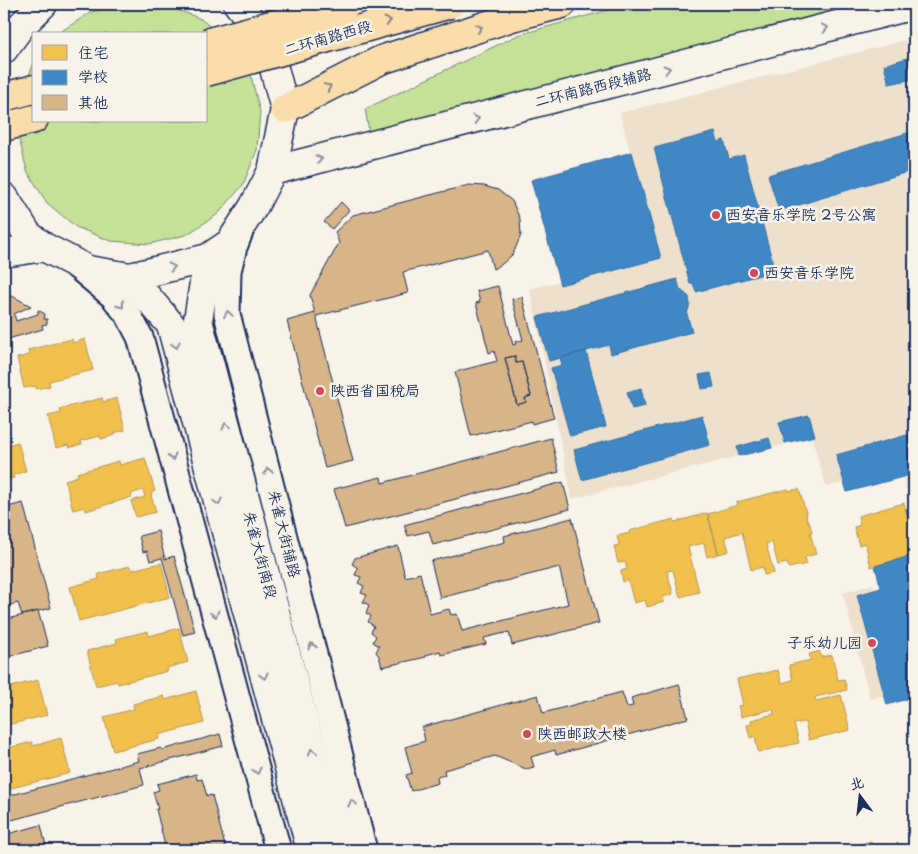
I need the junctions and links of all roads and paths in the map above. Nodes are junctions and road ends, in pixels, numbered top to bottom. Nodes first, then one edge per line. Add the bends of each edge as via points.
1 (238, 4) edge
2 (347, 4) edge
3 (450, 4) edge
4 (562, 4) edge
5 (914, 5) edge
6 (36, 8) edge
7 (208, 42) edge
8 (4, 49) edge
9 (208, 71) edge
10 (32, 91) edge
11 (4, 98) edge
12 (285, 109) junction
13 (32, 120) edge
14 (4, 127) edge
15 (272, 172) junction
16 (4, 197) edge
17 (246, 219) junction
18 (44, 246) junction
19 (4, 253) edge
20 (208, 258) junction
21 (71, 261) junction
22 (130, 277) junction
23 (278, 850) edge
24 (311, 850) edge
25 (338, 850) edge
26 (364, 850) edge

1 - 12 main road via 266,39
2 - 7 highway, 二环南路西段, bridge
9 -> 3 highway, 二环南路西段, bridge
12 -> 4 highway via 381,60
15 -> 5 main road, 二环南路西段辅路
6 - 8 main road
10 - 11 highway
12 - 15 main road
13 - 14 highway
15 - 17 main road
16 - 18 main road via 28,235
17 - 20 main road via 230,242
26 -> 17 street, 朱雀大街辅路 via 227,314 228,271 234,246
18 - 19 main road
18 - 21 main road
22 -> 20 main road
25 -> 20 main road, 朱雀大街南段 via 198,320
21 - 22 main road via 88,270
21 -> 23 street via 113,296 130,316 140,337
22 -> 24 main road, 朱雀大街南段 via 171,325

